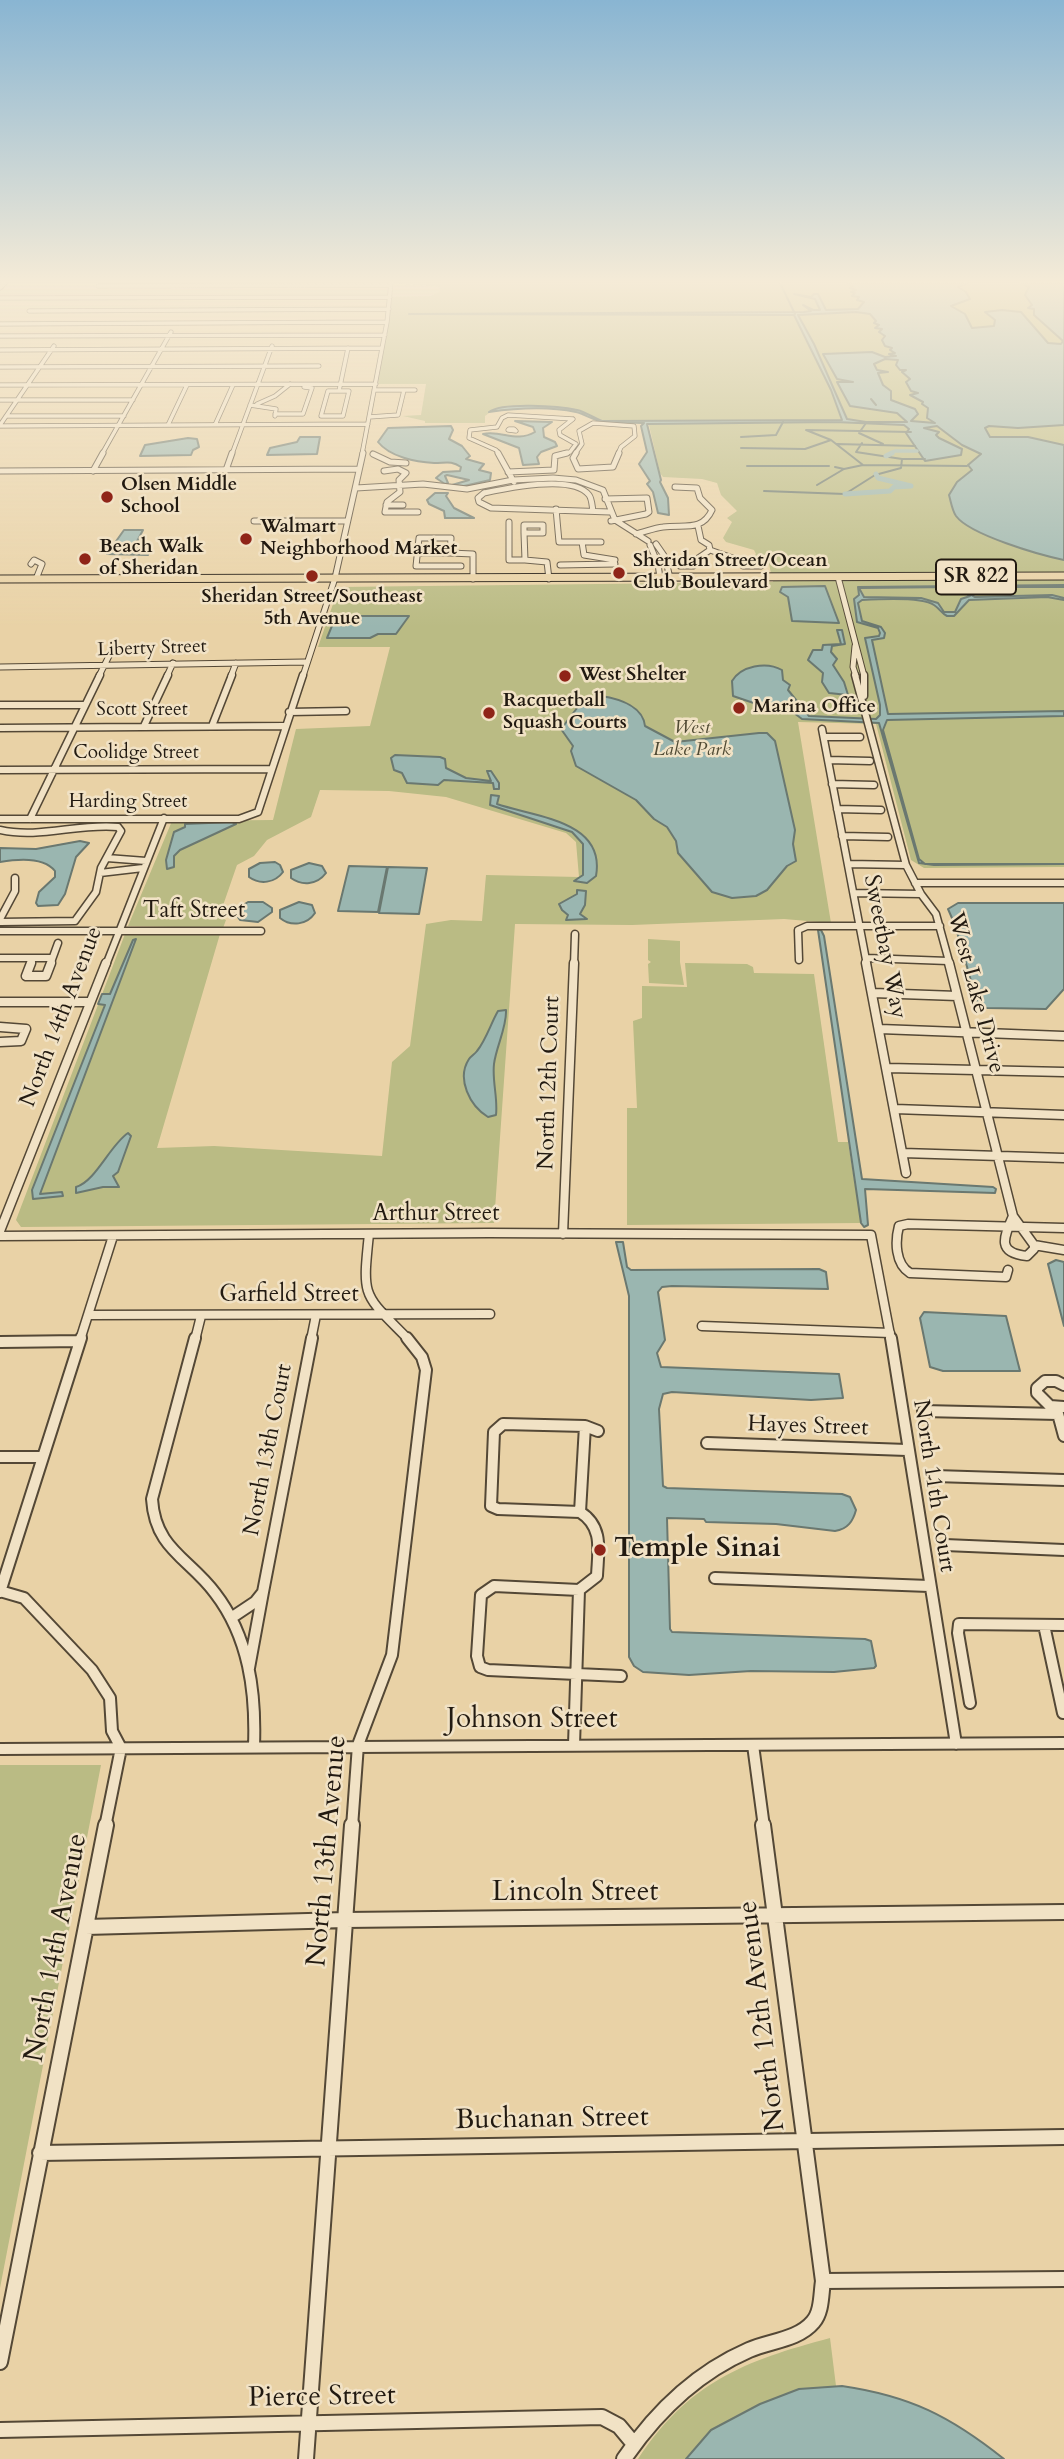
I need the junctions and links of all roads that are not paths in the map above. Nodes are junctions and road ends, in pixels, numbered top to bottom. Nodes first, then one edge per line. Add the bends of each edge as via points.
1 (181, 398) edge
2 (227, 398) edge
3 (252, 398) edge
4 (268, 398) edge
5 (309, 398) edge
6 (326, 398) edge
7 (347, 398) edge
8 (373, 398) edge
9 (402, 398) edge
10 (0, 400) edge
11 (16, 400) junction
12 (133, 400) joint
13 (257, 404) junction
14 (250, 405) junction
15 (275, 414) junction
16 (6, 416) junction
17 (124, 416) junction
18 (369, 416) junction
19 (573, 419) joint
20 (368, 424) junction
21 (0, 425) edge
22 (119, 425) junction
23 (168, 425) junction
24 (215, 425) junction
25 (242, 425) junction
26 (272, 425) junction
27 (498, 427) junction
28 (508, 429) dead end
29 (488, 448) junction
30 (373, 454) dead end
31 (494, 457) junction
32 (390, 462) junction
33 (406, 463) dead end
34 (358, 469) junction
35 (226, 470) junction
36 (0, 471) edge
37 (93, 471) junction
38 (384, 471) junction
39 (580, 471) junction
40 (508, 472) junction
41 (513, 481) junction
42 (572, 481) junction
43 (399, 485) junction
44 (676, 487) dead end
45 (477, 489) junction
46 (355, 491) junction
47 (484, 494) junction
48 (636, 498) junction
49 (606, 499) junction
50 (386, 505) junction
51 (403, 505) dead end
52 (556, 509) junction
53 (593, 511) junction
54 (418, 512) dead end
55 (608, 512) junction
56 (640, 515) junction
57 (612, 520) junction
58 (254, 521) dead end
59 (347, 521) junction
60 (509, 522) dead end
61 (698, 526) junction
62 (524, 533) dead end
63 (633, 534) junction
64 (582, 542) junction
65 (601, 542) dead end
66 (650, 543) junction
67 (710, 550) junction
68 (418, 553) junction
69 (450, 553) junction
70 (584, 555) junction
71 (525, 560) junction
72 (694, 561) dead end
73 (741, 561) dead end
74 (31, 564) dead end
75 (559, 565) dead end
76 (585, 565) junction
77 (461, 566) dead end
78 (40, 570) junction
79 (1064, 576) edge
80 (835, 577) junction
81 (660, 578) junction
82 (670, 578) junction
83 (473, 579) junction
84 (485, 579) junction
85 (551, 579) junction
86 (183, 580) junction
87 (334, 580) junction
88 (0, 581) edge
89 (113, 581) junction
90 (855, 646) junction
91 (113, 648) dead end
92 (305, 662) junction
93 (173, 663) junction
94 (236, 663) junction
95 (0, 667) edge
96 (103, 667) junction
97 (853, 667) junction
98 (862, 667) junction
99 (0, 705) edge
100 (84, 705) junction
101 (864, 705) junction
102 (346, 711) dead end
103 (289, 712) junction
104 (145, 726) junction
105 (212, 726) junction
106 (284, 726) junction
107 (73, 727) junction
108 (0, 728) edge
109 (860, 737) dead end
110 (828, 760) junction
111 (870, 761) dead end
112 (272, 769) junction
113 (53, 770) junction
114 (0, 771) edge
115 (832, 784) junction
116 (874, 785) dead end
117 (837, 809) junction
118 (881, 810) dead end
119 (163, 818) junction
120 (0, 819) edge
121 (30, 819) junction
122 (0, 831) edge
123 (842, 836) junction
124 (888, 837) dead end
125 (107, 858) junction
126 (120, 860) junction
127 (848, 864) junction
128 (144, 865) junction
129 (906, 865) junction
130 (117, 869) junction
131 (100, 873) junction
132 (15, 878) dead end
133 (915, 883) junction
134 (1064, 883) edge
135 (854, 893) junction
136 (921, 894) junction
137 (0, 920) edge
138 (860, 926) junction
139 (940, 926) junction
140 (0, 931) edge
141 (117, 931) junction
142 (261, 931) dead end
143 (575, 934) dead end
144 (58, 943) dead end
145 (0, 958) edge
146 (33, 958) junction
147 (52, 958) junction
148 (866, 958) junction
149 (799, 960) dead end
150 (948, 961) junction
151 (26, 976) joint
152 (46, 976) joint
153 (873, 993) junction
154 (957, 996) junction
155 (0, 1002) edge
156 (89, 1002) junction
157 (0, 1027) edge
158 (880, 1029) junction
159 (966, 1032) junction
160 (1064, 1036) edge
161 (0, 1042) edge
162 (888, 1068) junction
163 (976, 1070) junction
164 (1064, 1072) edge
165 (895, 1109) junction
166 (987, 1112) junction
167 (1064, 1115) edge
168 (903, 1153) junction
169 (998, 1157) junction
170 (1064, 1158) edge
171 (906, 1173) dead end
172 (1013, 1216) junction
173 (1022, 1226) junction
174 (1041, 1227) junction
175 (1064, 1228) edge
176 (0, 1233) edge
177 (1006, 1233) junction
178 (369, 1234) junction
179 (563, 1234) junction
180 (871, 1235) joint
181 (113, 1236) junction
182 (1032, 1241) junction
183 (1064, 1250) edge
184 (1008, 1270) dead end
185 (490, 1314) dead end
186 (89, 1315) junction
187 (316, 1315) junction
188 (382, 1315) junction
189 (201, 1316) junction
190 (702, 1326) dead end
191 (890, 1332) junction
192 (79, 1341) junction
193 (0, 1342) edge
194 (1064, 1385) edge
195 (923, 1411) dead end
196 (1061, 1414) edge
197 (586, 1426) junction
198 (598, 1431) dead end
199 (1064, 1436) edge
200 (708, 1443) dead end
201 (907, 1450) junction
202 (0, 1457) edge
203 (41, 1457) junction
204 (935, 1476) dead end
205 (1064, 1480) edge
206 (580, 1512) junction
207 (945, 1545) dead end
208 (1064, 1550) edge
209 (715, 1578) dead end
210 (929, 1586) junction
211 (579, 1590) junction
212 (0, 1591) edge
213 (263, 1592) junction
214 (231, 1618) junction
215 (1044, 1625) junction
216 (1064, 1625) edge
217 (249, 1670) junction
218 (577, 1674) junction
219 (621, 1676) dead end
220 (971, 1703) dead end
221 (1063, 1713) edge
222 (1064, 1743) edge
223 (956, 1744) junction
224 (358, 1745) junction
225 (574, 1745) junction
226 (753, 1745) junction
227 (254, 1746) junction
228 (121, 1748) junction
229 (0, 1749) edge
230 (1064, 1912) edge
231 (776, 1917) junction
232 (345, 1920) junction
233 (86, 1927) junction
234 (1064, 2137) edge
235 (803, 2140) junction
236 (329, 2148) junction
237 (40, 2153) junction
238 (1064, 2279) edge
239 (823, 2281) junction
240 (0, 2362) edge
241 (309, 2424) junction
242 (0, 2430) edge
243 (634, 2444) junction
244 (306, 2459) edge
245 (624, 2459) edge

1 - 23 street
2 - 24 street
3 - 14 street
4 - 13 street
5 - 15 street via 304,413
6 - 7 street via 321,416 343,416
8 - 18 street
9 - 18 street via 398,415
10 - 11 street
11 - 12 street
11 - 16 street
12 - 17 street
13 - 14 street
13 - 15 street via 276,410
14 - 25 street
15 - 26 street
16 - 17 street
16 - 21 street
17 - 22 street
18 - 20 street
19 - 27 street via 508,415
19 - 40 street via 559,430 576,444 570,452 554,458 554,470
20 - 26 street
20 - 34 street
21 - 22 street
22 - 23 street
22 - 37 street
23 - 24 street
24 - 25 street
25 - 26 street
25 - 35 street
27 - 28 street
27 - 29 street via 470,430 469,438
29 - 31 street
29 - 31 street via 496,450
30 - 32 street
31 - 40 street
32 - 33 street
32 - 38 street
34 - 35 street
34 - 46 street
35 - 37 street
36 - 37 street
38 - 43 street
38 - 43 street via 404,470
39 - 39 street via 573,458 582,444 579,431 591,423 632,425 635,436 621,447 613,467
39 - 42 street
40 - 41 street
41 - 42 street
41 - 45 street
42 - 49 street via 597,490
43 - 45 street
43 - 46 street via 383,493
43 - 50 street via 400,492
44 - 61 street via 697,488 699,498 712,510
45 - 47 street
46 - 59 street
47 - 52 street via 479,502 491,508
47 - 53 street via 563,485 586,491
48 - 49 street
48 - 56 street
48 - 56 street via 647,498 649,512
49 - 55 street
50 - 51 street
50 - 54 street via 387,514
52 - 53 street
52 - 64 street via 559,542
53 - 55 street
55 - 57 street
56 - 57 street
57 - 63 street
58 - 59 street
59 - 87 street
60 - 71 street via 509,560
61 - 63 street
61 - 67 street via 701,540
62 - 71 street
63 - 66 street
64 - 65 street
64 - 70 street
66 - 81 street
66 - 82 street via 665,557
67 - 72 street
67 - 73 street
68 - 69 street
68 - 69 street via 419,538 451,538
68 - 77 street via 416,566
69 - 83 street via 473,554
70 - 76 street
70 - 76 street via 616,560 615,564
71 - 85 street via 547,562
74 - 78 street
75 - 76 street
78 - 88 main road
78 - 88 main road, SR 822 via 25,579
78 - 89 main road, SR 822
79 - 80 main road, SR 822
80 - 82 main road, SR 822
80 - 90 street, West Lake Drive
81 - 82 main road, SR 822
81 - 85 main road, SR 822
83 - 84 main road, SR 822
83 - 87 main road, SR 822
84 - 85 main road, SR 822
84 - 87 main road, SR 822
86 - 87 main road, SR 822
86 - 87 main road, SR 822
86 - 89 main road, SR 822
87 - 92 street
88 - 89 main road, SR 822
90 - 97 street, West Lake Drive
90 - 98 street, West Lake Drive
91 - 96 street
92 - 94 street, Liberty Street
92 - 103 street
93 - 94 street, Liberty Street
93 - 96 street, Liberty Street
93 - 104 street
94 - 105 street
95 - 96 street, Liberty Street
96 - 100 street
97 - 98 street
97 - 101 street, West Lake Drive
98 - 101 street, West Lake Drive
99 - 100 street
100 - 107 street
101 - 129 street, West Lake Drive
102 - 103 street
103 - 106 street
104 - 105 street, Scott Street
104 - 107 street, Scott Street
105 - 106 street, Scott Street
106 - 112 street
107 - 108 street, Scott Street
107 - 113 street
109 - 110 street, Sweetbay Way via 823,733
110 - 111 street
110 - 115 street, Sweetbay Way
112 - 113 street, Coolidge Street
112 - 119 street, Harding Street via 255,814 239,819
113 - 114 street, Coolidge Street
113 - 121 street
115 - 116 street
115 - 117 street, Sweetbay Way
117 - 118 street
117 - 123 street, Sweetbay Way
119 - 121 street, Harding Street
119 - 128 street, North 14th Avenue
120 - 121 street, Harding Street
122 - 125 street via 32,836 71,827 118,827 119,838
123 - 124 street
123 - 127 street, Sweetbay Way
125 - 126 street
125 - 131 street
126 - 128 street
126 - 130 street
127 - 129 street
127 - 135 street, Sweetbay Way
128 - 130 street
128 - 141 street, North 14th Avenue
129 - 133 street, West Lake Drive
130 - 131 street
131 - 137 street via 96,892 75,921
132 - 137 street via 15,891
133 - 134 street
133 - 136 street, West Lake Drive
135 - 136 street
135 - 138 street, Sweetbay Way
136 - 139 street, West Lake Drive
138 - 139 street
138 - 148 street, Sweetbay Way
138 - 149 street via 798,930
139 - 150 street, West Lake Drive
140 - 141 street, Taft Street
141 - 142 street, Taft Street
141 - 156 street, North 14th Avenue
143 - 179 street, North 12th Court
144 - 147 street
145 - 146 street
146 - 147 street
146 - 151 street
147 - 152 street
148 - 150 street
148 - 153 street, Sweetbay Way
150 - 154 street, West Lake Drive
151 - 152 street
153 - 154 street
153 - 158 street, Sweetbay Way
154 - 159 street, West Lake Drive
155 - 156 street
156 - 176 street, North 14th Avenue
157 - 161 street via 26,1028 21,1041
158 - 159 street
158 - 162 street, Sweetbay Way
159 - 160 street
159 - 163 street, West Lake Drive
162 - 163 street
162 - 165 street, Sweetbay Way
163 - 164 street
163 - 166 street, West Lake Drive
165 - 166 street
165 - 168 street, Sweetbay Way
166 - 167 street
166 - 169 street, West Lake Drive
168 - 169 street
168 - 171 street, Sweetbay Way
169 - 170 street
169 - 172 street, West Lake Drive
172 - 173 street, West Lake Drive
172 - 177 street
173 - 174 street
173 - 177 street
173 - 182 street, West Lake Drive
174 - 175 street
174 - 182 street
176 - 181 street, Arthur Street
177 - 182 street via 1016,1231
177 - 182 street via 1006,1249 1021,1256 1031,1253
177 - 184 street via 986,1226 908,1223 896,1231 907,1272 1006,1277
178 - 179 street, Arthur Street
178 - 181 street, Arthur Street
178 - 188 street, North 13th Avenue via 365,1283
179 - 180 street, Arthur Street
180 - 191 street, North 11th Court
181 - 186 street, North 14th Avenue
182 - 183 street
185 - 188 street, Garfield Street
186 - 189 street, Garfield Street
186 - 192 street, North 14th Avenue
187 - 188 street, Garfield Street
187 - 189 street, Garfield Street
187 - 213 street, North 13th Court
188 - 224 street, North 13th Avenue via 415,1347 426,1370 392,1655
189 - 214 street via 152,1499 151,1518 160,1538 215,1593
190 - 191 street
191 - 201 street, North 11th Court
192 - 193 street
192 - 203 street, North 14th Avenue
194 - 196 street via 1051,1380 1037,1388 1044,1403
195 - 196 street
196 - 199 street
197 - 198 street
197 - 206 street
197 - 206 street via 503,1424 494,1432 491,1506
200 - 201 street, Hayes Street
201 - 210 street, North 11th Court
202 - 203 street
203 - 212 street, North 14th Avenue
204 - 205 street
206 - 211 street via 598,1527 597,1576
207 - 208 street
209 - 210 street
210 - 223 street, North 11th Court
211 - 218 street
211 - 218 street via 494,1586 485,1590 477,1656 480,1667 488,1670
212 - 228 street, North 14th Avenue via 24,1598 92,1670 110,1698 112,1731
213 - 214 street
213 - 217 street, North 13th Court
214 - 217 street
215 - 216 street
215 - 220 street via 959,1624
215 - 221 street
217 - 227 street via 255,1699
218 - 219 street
218 - 225 street
222 - 223 street, Johnson Street
223 - 226 street, Johnson Street
224 - 225 street, Johnson Street
224 - 227 street, Johnson Street
224 - 232 street, North 13th Avenue
225 - 226 street, Johnson Street
226 - 231 street, North 12th Avenue
227 - 228 street, Johnson Street
228 - 229 street, Johnson Street
228 - 233 street, North 14th Avenue
230 - 231 street, Lincoln Street
231 - 232 street, Lincoln Street
231 - 235 street, North 12th Avenue
232 - 233 street, Lincoln Street
232 - 236 street, North 13th Avenue
233 - 237 street, North 14th Avenue
234 - 235 street, Buchanan Street
235 - 236 street, Buchanan Street
235 - 239 street, North 12th Avenue
236 - 237 street, Buchanan Street
236 - 241 street, North 13th Avenue
237 - 240 street, North 14th Avenue
238 - 239 street
239 - 243 street via 820,2309 811,2326 719,2363 690,2383
241 - 242 street, Pierce Street
241 - 243 street, Pierce Street via 602,2417 619,2426
241 - 244 street, North 13th Avenue
243 - 245 street

